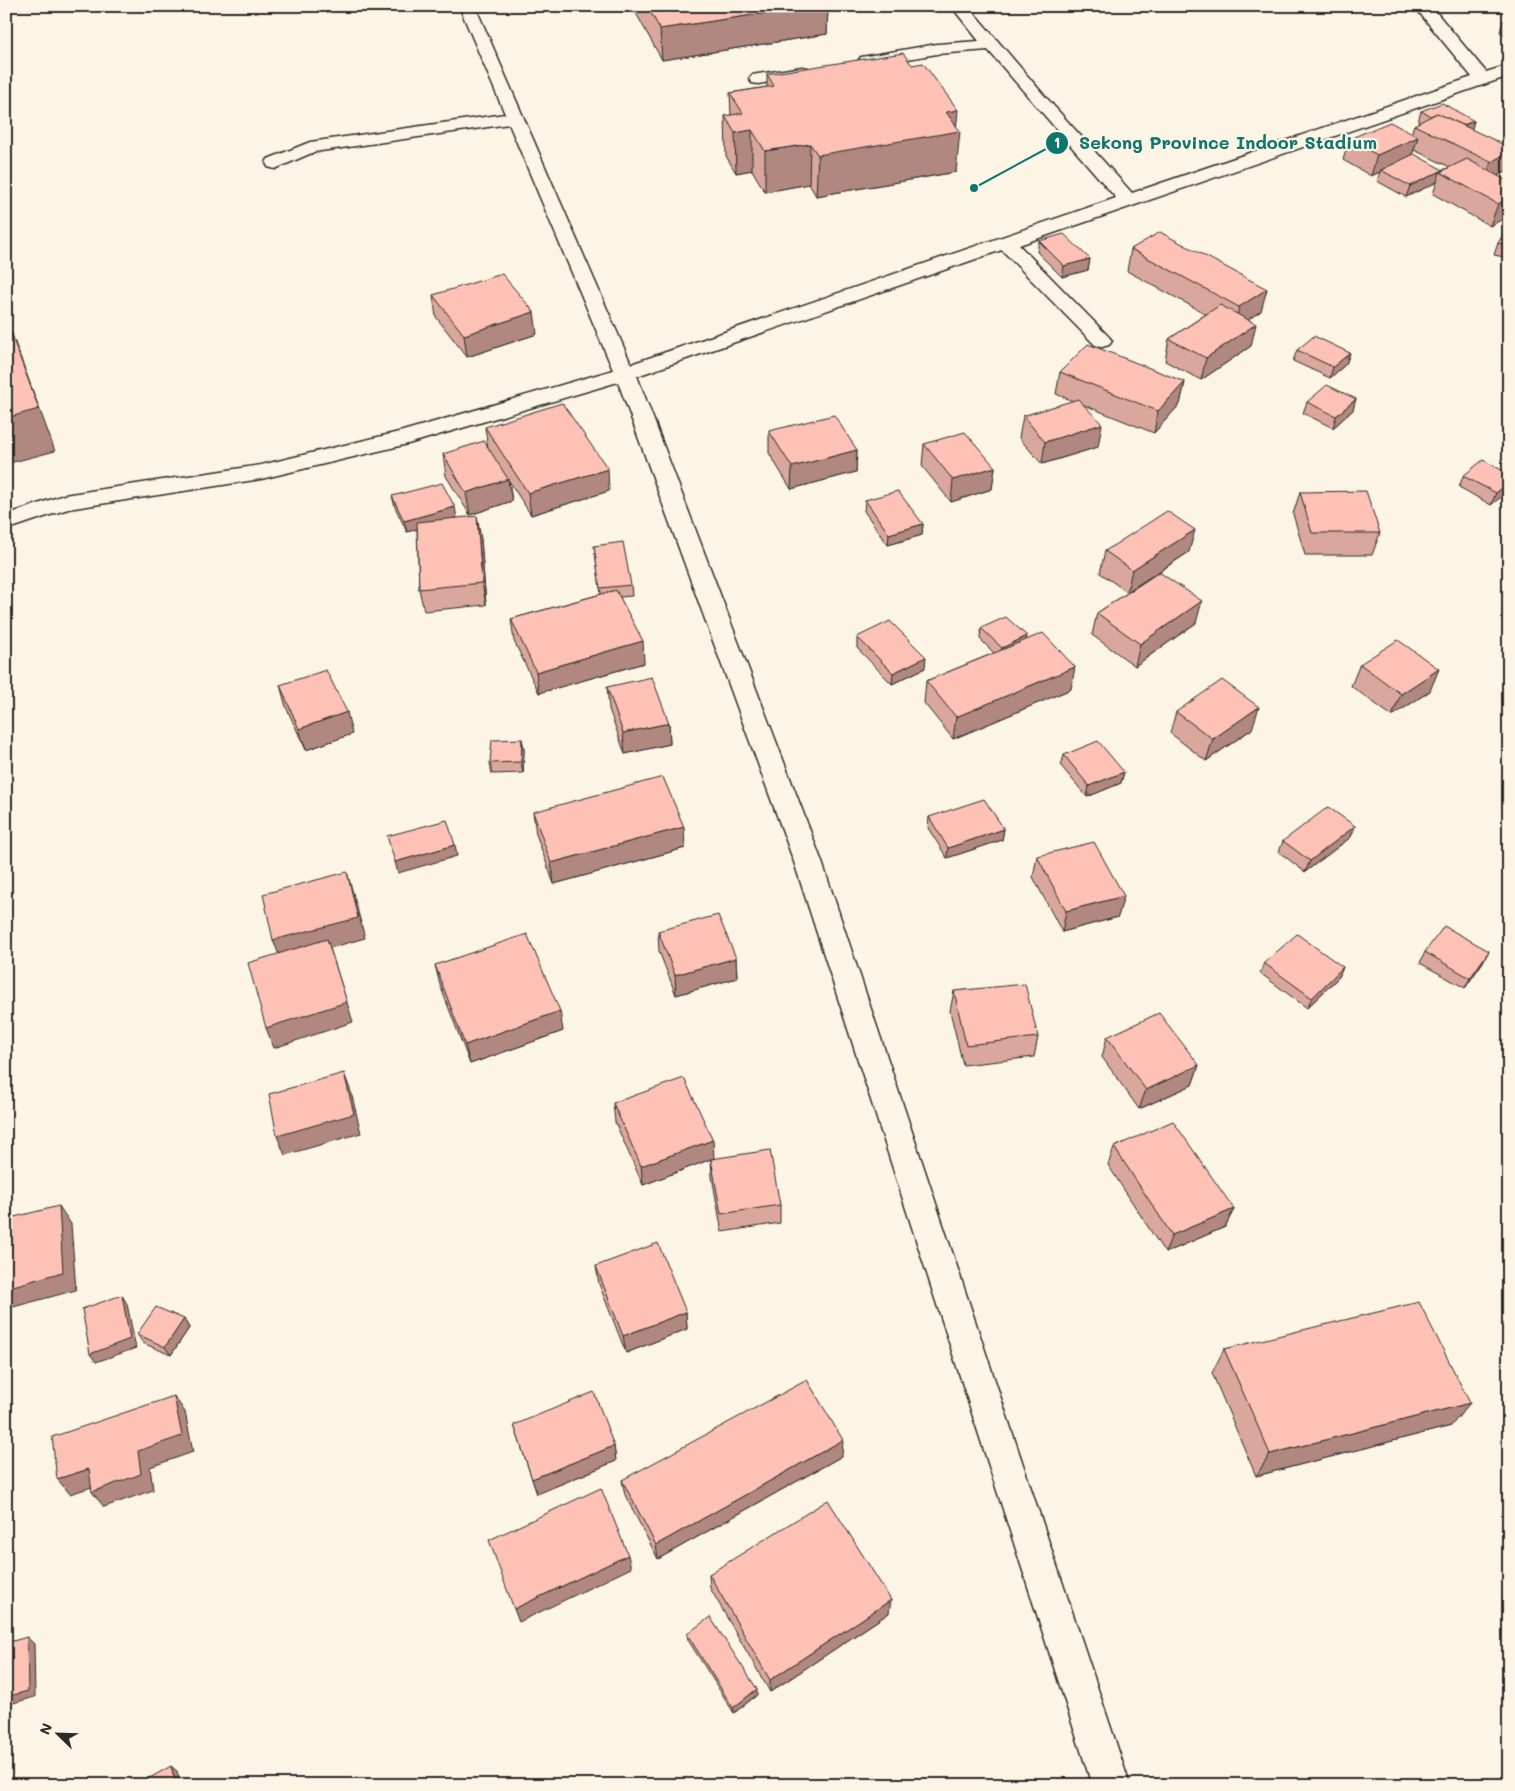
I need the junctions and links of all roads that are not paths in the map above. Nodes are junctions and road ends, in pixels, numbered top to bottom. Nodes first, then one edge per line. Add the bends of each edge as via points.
1 (467, 6) edge
2 (959, 6) edge
3 (1422, 6) edge
4 (992, 44) junction
5 (852, 64) edge
6 (814, 70) edge
7 (1509, 70) edge
8 (1482, 78) junction
9 (758, 79) dead end
10 (514, 118) junction
11 (275, 163) dead end
12 (1128, 200) junction
13 (1005, 242) junction
14 (1102, 341) dead end
15 (626, 373) junction
16 (6, 523) edge
17 (1111, 1785) edge

1 - 10 street
2 - 4 street
3 - 8 street
4 - 5 street
4 - 12 street
6 - 9 street
7 - 8 street
8 - 12 street
10 - 11 street via 310,147
10 - 15 street
12 - 13 street
13 - 14 street
13 - 15 street
15 - 16 street via 408,437 261,472 64,502
15 - 17 street via 808,862

